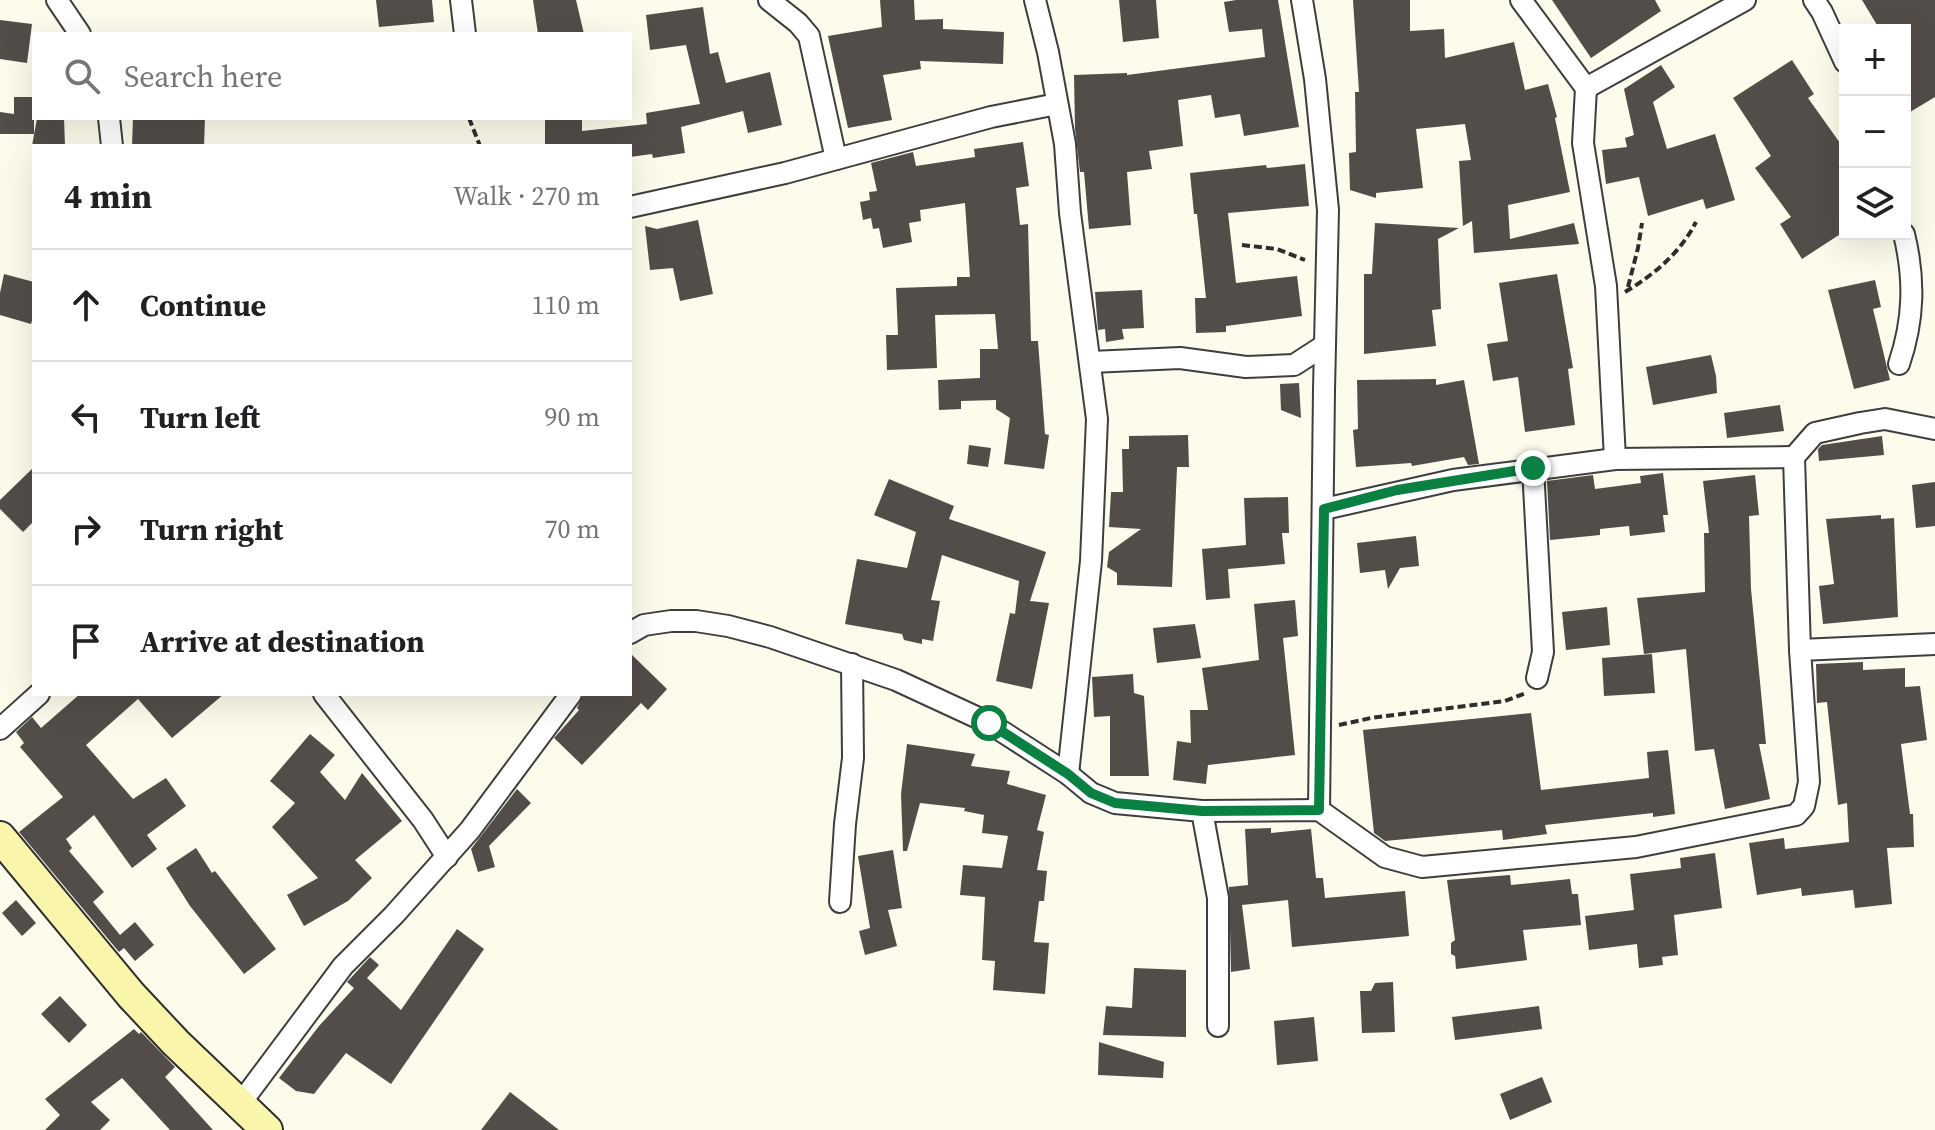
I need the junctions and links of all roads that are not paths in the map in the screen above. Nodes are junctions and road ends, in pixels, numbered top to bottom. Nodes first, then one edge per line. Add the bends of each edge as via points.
1 (57, 0) edge
2 (461, 0) edge
3 (769, 0) edge
4 (1035, 0) edge
5 (1302, 0) edge
6 (1521, 0) edge
7 (1745, 0) edge
8 (1814, 0) edge
9 (79, 32) edge
10 (465, 32) edge
11 (1839, 50) edge
12 (1586, 88) junction
13 (1057, 104) junction
14 (109, 120) edge
15 (112, 144) edge
16 (836, 159) junction
17 (632, 207) edge
18 (1905, 240) edge
19 (1325, 345) junction
20 (1091, 362) junction
21 (1899, 364) dead end
22 (1935, 429) edge
23 (1794, 457) junction
24 (1615, 459) junction
25 (1533, 468) junction
26 (1324, 509) junction
27 (632, 632) edge
28 (1935, 644) edge
29 (1800, 650) junction
30 (852, 664) junction
31 (1537, 678) road end
32 (37, 696) edge
33 (326, 696) edge
34 (570, 696) edge
35 (0, 729) edge
36 (1068, 774) junction
37 (1319, 810) junction
38 (1202, 811) junction
39 (0, 837) edge
40 (447, 857) junction
41 (840, 902) dead end
42 (1218, 1026) dead end
43 (240, 1104) junction
44 (267, 1130) edge

1 - 9 street
2 - 10 street
3 - 16 street via 809,36
4 - 13 street
5 - 19 street via 1327,196
6 - 12 street
7 - 12 street
8 - 11 street
12 - 24 street via 1583,143 1616,295
13 - 16 street
13 - 20 street
14 - 15 street
16 - 17 street
18 - 21 street via 1914,292 1909,336
19 - 20 street via 1294,365 1246,367 1180,358
19 - 26 street
20 - 36 street via 1096,480
22 - 23 street via 1885,419 1860,423 1815,433
23 - 24 street
23 - 29 street
24 - 25 street
25 - 26 street via 1397,490
25 - 31 street via 1543,652
26 - 37 street
27 - 30 street via 644,625 696,621 770,637
28 - 29 street
29 - 37 street via 1809,782 1804,806 1796,815 1636,847 1436,867 1385,857
30 - 36 street via 989,723
30 - 41 street via 853,758
32 - 35 street
33 - 40 street
34 - 40 street
36 - 38 street via 1091,793 1115,803
37 - 38 street
38 - 42 street via 1218,898
39 - 43 street via 131,995
40 - 43 street via 343,966
43 - 44 street

